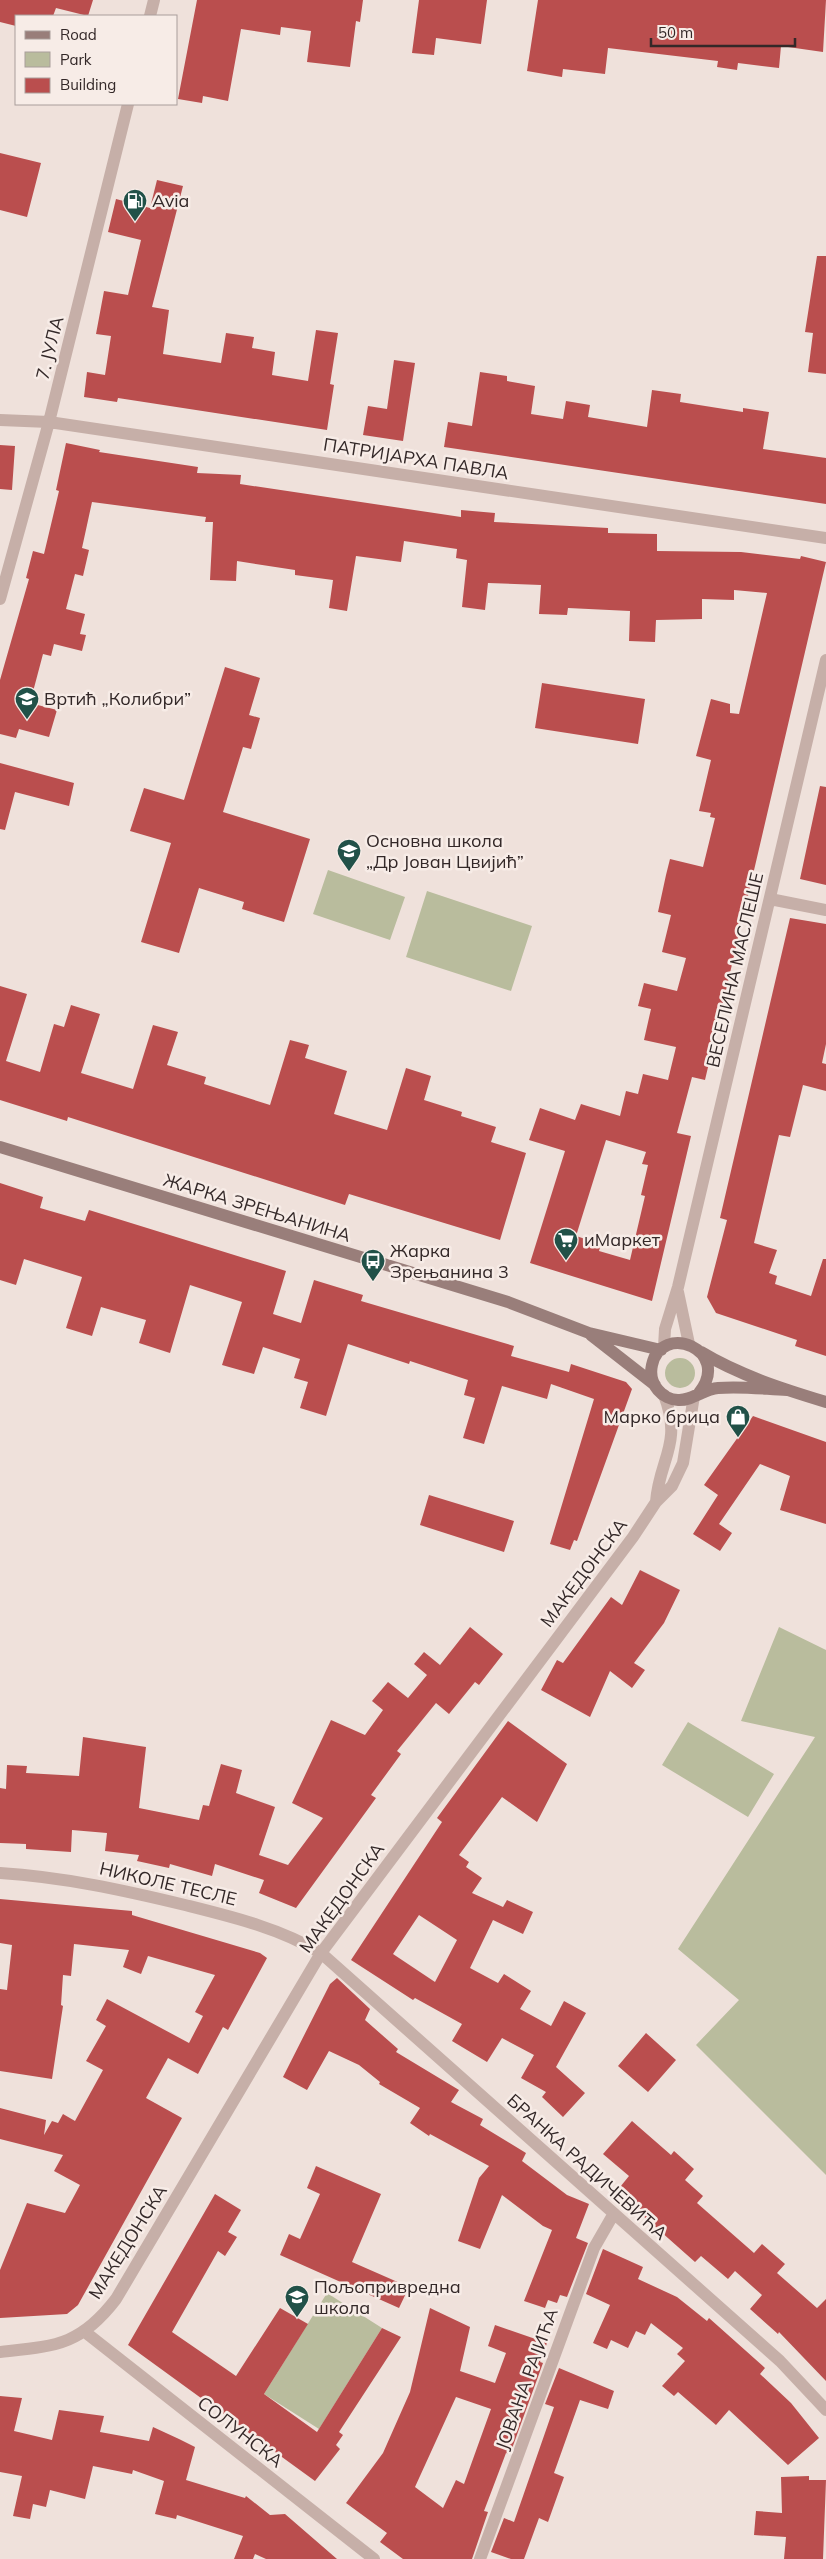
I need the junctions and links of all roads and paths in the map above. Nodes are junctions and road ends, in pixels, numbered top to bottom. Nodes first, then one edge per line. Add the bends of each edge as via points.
1 (154, 0) edge
2 (150, 15) edge
3 (128, 105) edge
4 (0, 420) edge
5 (49, 422) junction
6 (826, 538) edge
7 (0, 599) edge
8 (826, 660) edge
9 (770, 899) junction
10 (826, 910) edge
11 (0, 1147) edge
12 (678, 1287) junction
13 (589, 1333) junction
14 (688, 1344) junction
15 (663, 1348) junction
16 (700, 1352) junction
17 (655, 1385) junction
18 (787, 1390) junction
19 (664, 1395) junction
20 (697, 1395) junction
21 (826, 1402) edge
22 (656, 1502) junction
23 (0, 1873) edge
24 (321, 1953) junction
25 (614, 2215) junction
26 (85, 2332) junction
27 (0, 2352) edge
28 (826, 2410) edge
29 (368, 2557) edge
30 (480, 2559) edge

1 - 2 street
3 - 5 street, 7. ЈУЛА
4 - 5 street, ПАТРИЈАРХА ПАВЛА
5 - 6 street, ПАТРИЈАРХА ПАВЛА
5 - 7 street, 7. ЈУЛА
8 - 9 street, ВЕСЕЛИНА МАСЛЕШЕ
9 - 10 street
9 - 12 street, ВЕСЕЛИНА МАСЛЕШЕ
11 - 13 main road, ЖАРКА ЗРЕЊАНИНА via 508,1302
12 - 14 street, ВЕСЕЛИНА МАСЛЕШЕ
12 - 15 street, ВЕСЕЛИНА МАСЛЕШЕ via 664,1329
13 - 15 main road, ЖАРКА ЗРЕЊАНИНА
13 - 17 main road, ЖАРКА ЗРЕЊАНИНА
14 - 15 main road, ЖАРКА ЗРЕЊАНИНА
14 - 16 main road
15 - 17 main road via 651,1370
16 - 18 main road via 722,1365
16 - 20 main road via 708,1368 705,1386
17 - 19 main road, ЖАРКА ЗРЕЊАНИНА
18 - 20 main road via 717,1388
18 - 21 main road
19 - 20 main road via 679,1400
19 - 22 street, МАКЕДОНСКА via 670,1417 671,1441 657,1486
20 - 22 street, МАКЕДОНСКА via 683,1463 672,1486
22 - 24 street, МАКЕДОНСКА via 648,1517
23 - 24 street, НИКОЛЕ ТЕСЛЕ via 79,1881 189,1906 274,1929
24 - 25 street, БРАНКА РАДИЧЕВИЋА
24 - 26 street, МАКЕДОНСКА via 120,2294
25 - 28 street, БРАНКА РАДИЧЕВИЋА via 780,2361
25 - 30 street, ЈОВАНА РАЈИЋА via 594,2248
26 - 27 street, МАКЕДОНСКА via 50,2346
26 - 29 street, СОЛУНСКА

